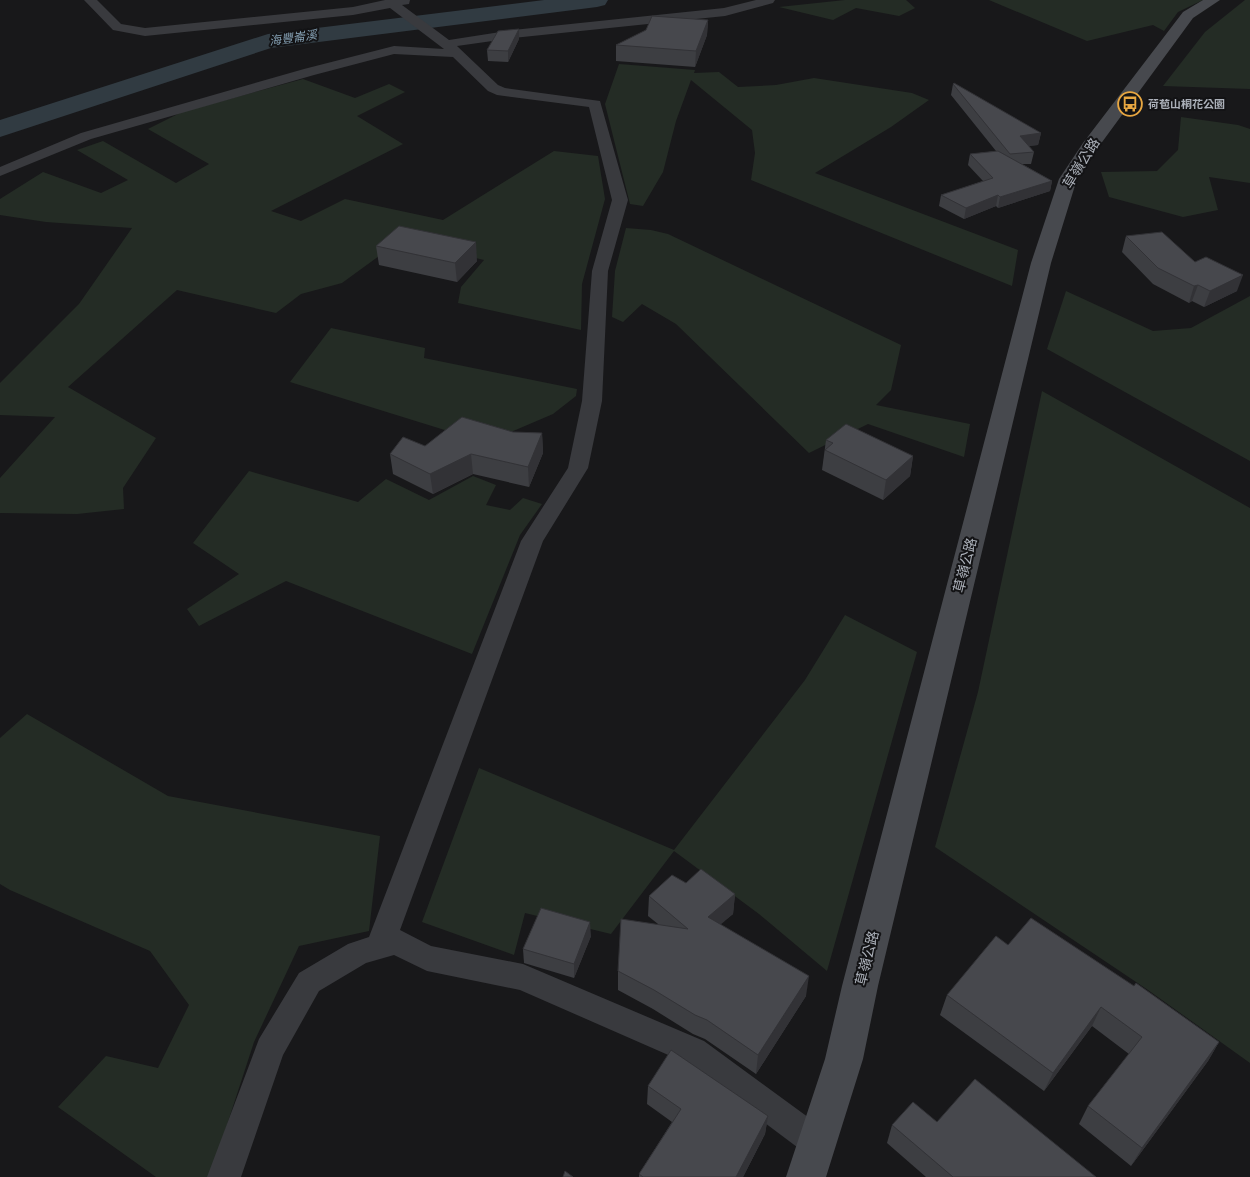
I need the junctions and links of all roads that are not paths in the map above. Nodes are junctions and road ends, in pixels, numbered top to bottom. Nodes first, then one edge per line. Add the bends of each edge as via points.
1 (90, 0) edge
2 (410, 0) edge
3 (769, 0) edge
4 (1213, 0) edge
5 (390, 2) junction
6 (453, 48) junction
7 (0, 172) edge
8 (396, 942) junction
9 (816, 1142) junction
10 (224, 1177) edge
11 (806, 1177) edge

1 - 5 street via 117,27 145,32 353,11
2 - 5 street
3 - 6 street via 724,12 514,34
4 - 9 main road, 草嶺公路 via 1188,15 1089,147 1068,178 1061,196 1036,282 844,1059
5 - 6 street
6 - 7 street via 394,50 319,69 86,136
6 - 8 street via 493,88 502,92 595,104 620,200 600,271 592,400 578,468 532,541 383,936
8 - 9 street via 426,958 523,977 692,1051
8 - 10 street via 358,953 310,982 270,1049
9 - 11 main road, 草嶺公路

